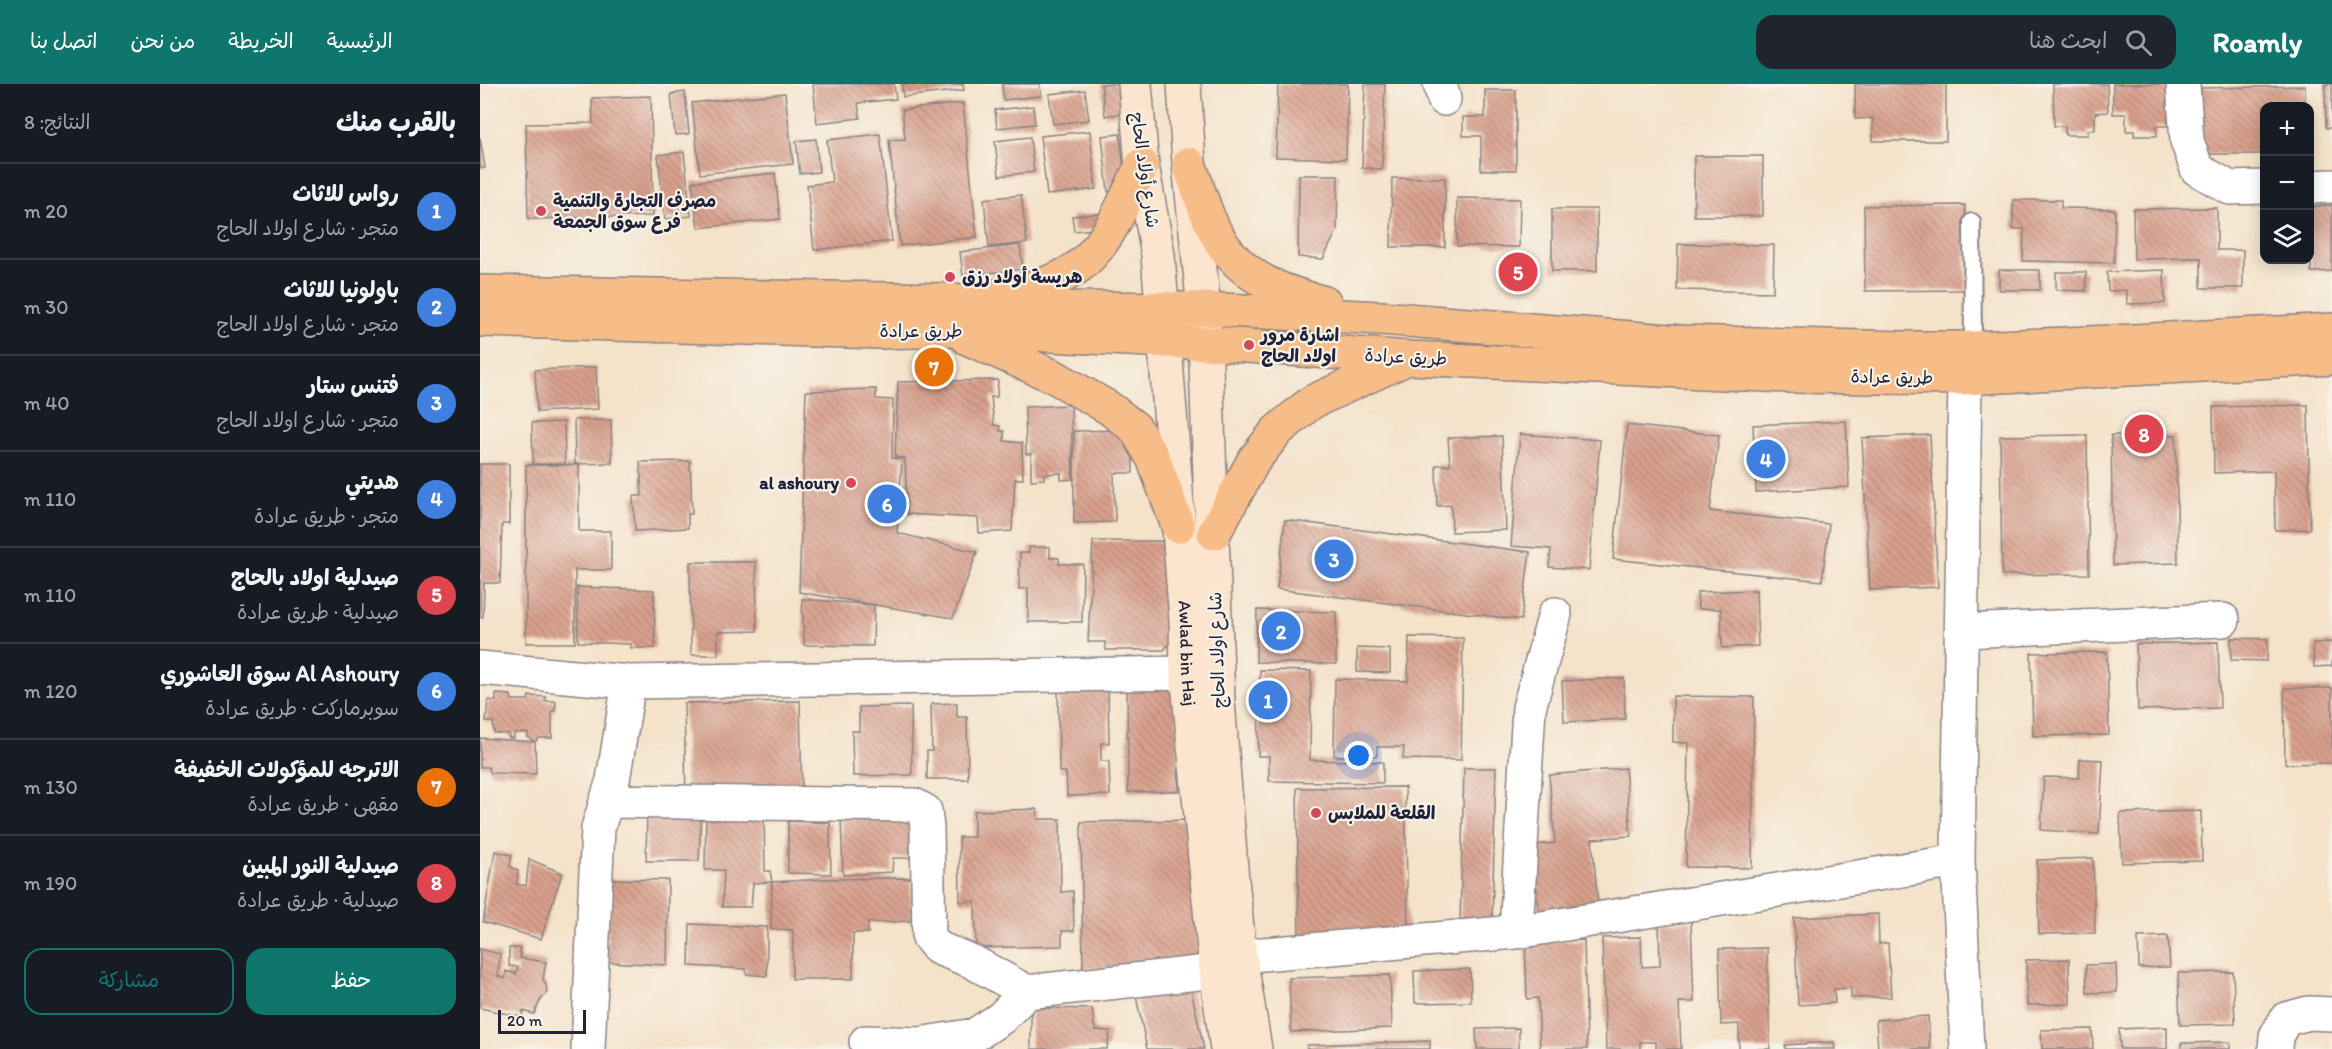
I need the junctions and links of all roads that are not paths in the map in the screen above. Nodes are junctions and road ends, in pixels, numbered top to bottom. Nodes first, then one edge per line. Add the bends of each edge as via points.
1 (1135, 84) edge
2 (1184, 84) edge
3 (2183, 84) edge
4 (1189, 164) junction
5 (1142, 165) junction
6 (2332, 186) edge
7 (2260, 187) edge
8 (2314, 187) edge
9 (1972, 222) dead end
10 (1158, 255) joint
11 (480, 292) edge
12 (1162, 308) junction
13 (1204, 309) junction
14 (948, 315) junction
15 (1382, 318) junction
16 (480, 320) edge
17 (2332, 330) edge
18 (1164, 341) junction
19 (1206, 343) junction
20 (1410, 358) junction
21 (2332, 358) edge
22 (1969, 363) junction
23 (1178, 526) junction
24 (1214, 533) junction
25 (1556, 614) dead end
26 (2223, 620) dead end
27 (1962, 631) junction
28 (480, 668) edge
29 (1187, 673) junction
30 (629, 682) junction
31 (606, 801) junction
32 (1958, 861) junction
33 (1516, 932) junction
34 (1228, 964) junction
35 (1027, 992) junction
36 (2332, 1014) edge
37 (866, 1042) dead end
38 (588, 1049) edge
39 (1227, 1049) edge
40 (1255, 1049) edge
41 (1967, 1049) edge
42 (2275, 1049) edge

1 - 5 main road, شارع أولاد الحاج
2 - 4 main road
3 - 7 street via 2187,141 2197,169 2230,188
4 - 13 main road, شارع اولاد الحاج
4 - 15 main road via 1222,244 1241,267 1265,283 1302,297
5 - 10 main road, شارع أولاد الحاج
5 - 14 main road via 1108,235 1085,263 1052,282
6 - 8 street
9 - 22 lane
10 - 12 main road, Awlad bin Haj
11 - 14 main road, طريق عرادة
12 - 13 main road, طريق عرادة
12 - 14 main road, طريق عرادة via 1066,308
12 - 18 main road, Awlad bin Haj
13 - 15 main road, طريق عرادة
13 - 19 main road, شارع اولاد الحاج
14 - 16 main road, طريق عرادة via 880,332
14 - 18 main road, طريق عرادة
14 - 23 main road via 1109,408 1135,428 1153,458
15 - 22 main road, طريق عرادة
17 - 22 main road, طريق عرادة via 2145,341
18 - 19 main road, طريق عرادة
18 - 23 main road, Awlad bin Haj
19 - 20 main road, طريق عرادة
19 - 24 main road, شارع اولاد الحاج
20 - 22 main road, طريق عرادة via 1786,376
20 - 24 main road via 1312,402 1277,431 1254,460
21 - 22 main road, طريق عرادة
22 - 27 street
23 - 29 main road, Awlad bin Haj
24 - 34 main road, شارع اولاد الحاج via 1218,701 1232,880
25 - 33 street via 1529,708
26 - 27 street
27 - 32 street
28 - 30 street
29 - 30 street
29 - 34 main road, Awlad bin Haj
30 - 31 street
31 - 35 street via 914,805 925,812 927,828 929,937 938,948
31 - 38 street via 598,828
32 - 33 street
32 - 41 street
33 - 34 street
34 - 35 street
34 - 39 main road, Awlad bin Haj
34 - 40 main road, شارع اولاد الحاج
35 - 37 street via 1001,1018 975,1035 919,1044
36 - 42 street via 2309,1013 2286,1019 2276,1036

